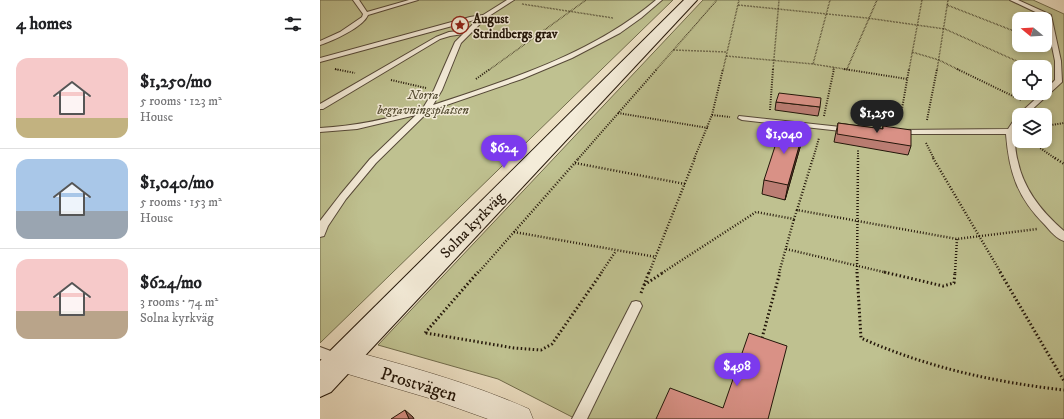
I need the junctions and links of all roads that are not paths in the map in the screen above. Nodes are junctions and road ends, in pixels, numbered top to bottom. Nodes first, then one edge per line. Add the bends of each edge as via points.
1 (356, 0) edge
2 (415, 0) edge
3 (659, 0) edge
4 (691, 0) edge
5 (1013, 0) edge
6 (509, 1) edge
7 (366, 14) junction
8 (484, 17) junction
9 (466, 32) junction
10 (320, 43) edge
11 (1055, 46) junction
12 (1064, 48) edge
13 (320, 60) edge
14 (320, 107) edge
15 (1028, 108) edge
16 (426, 110) junction
17 (742, 118) road end
18 (1012, 128) edge
19 (320, 130) edge
20 (860, 131) edge
21 (1010, 131) junction
22 (894, 132) edge
23 (320, 233) edge
24 (1064, 238) edge
25 (636, 306) dead end
26 (330, 357) edge
27 (320, 382) edge
28 (501, 415) edge
29 (579, 419) edge

1 - 7 lane
2 - 7 lane
3 - 16 lane via 638,17 601,40 557,62
4 - 26 street, Solna kyrkväg
5 - 11 lane via 1049,16
6 - 8 lane
7 - 10 lane via 342,33
8 - 9 lane
8 - 13 lane via 472,18
9 - 14 lane via 438,38
9 - 16 lane via 458,42 438,90
11 - 12 lane
11 - 15 lane via 1059,80 1049,92
16 - 19 lane via 357,126
16 - 23 lane via 373,161 343,197
17 - 20 lane
18 - 21 lane
21 - 22 lane
21 - 24 lane via 1013,163 1025,193
25 - 29 lane
26 - 27 street, Solna kyrkväg
26 - 28 street, Prostvägen via 437,388

